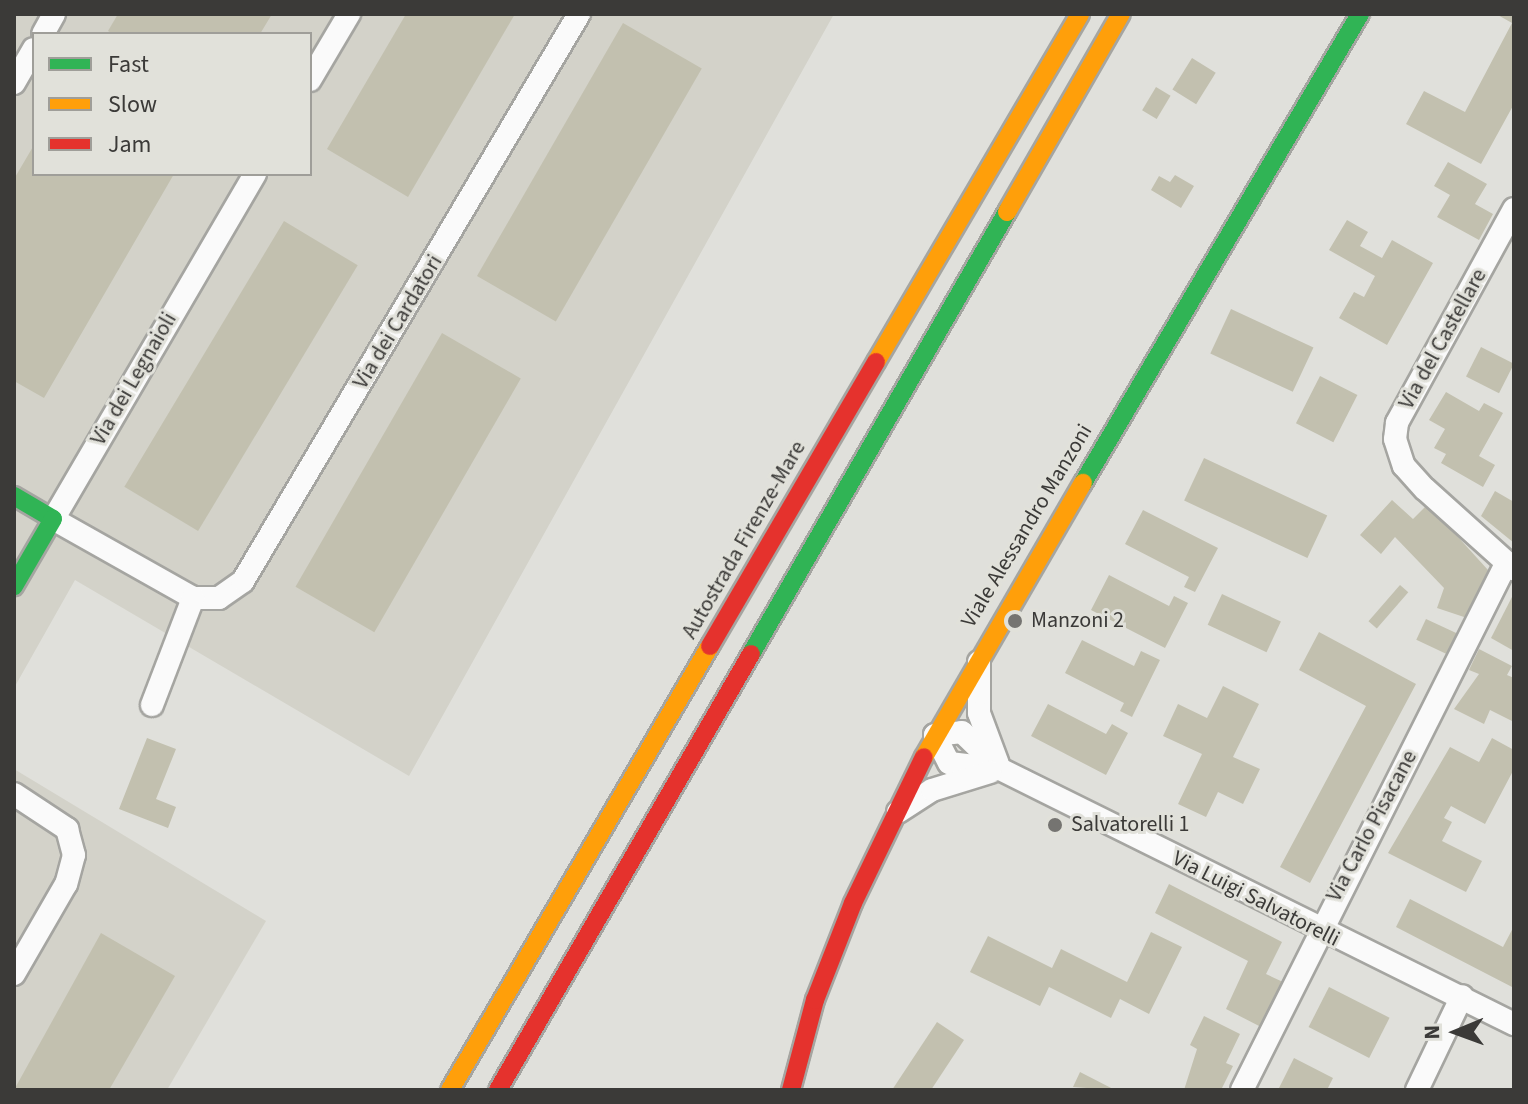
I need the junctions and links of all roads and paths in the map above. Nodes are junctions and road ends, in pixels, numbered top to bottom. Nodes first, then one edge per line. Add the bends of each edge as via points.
1 (54, 14) edge
2 (349, 14) edge
3 (579, 14) edge
4 (1080, 14) edge
5 (1121, 14) edge
6 (1360, 14) edge
7 (44, 32) edge
8 (32, 52) edge
9 (312, 77) edge
10 (14, 83) edge
11 (254, 176) edge
12 (1514, 209) edge
13 (14, 496) edge
14 (53, 519) junction
15 (1510, 567) edge
16 (14, 586) edge
17 (193, 598) junction
18 (979, 652) junction
19 (152, 705) dead end
20 (935, 735) junction
21 (1000, 769) junction
22 (14, 794) edge
23 (893, 814) junction
24 (1317, 931) junction
25 (14, 974) edge
26 (1462, 996) junction
27 (1514, 1024) edge
28 (450, 1090) edge
29 (498, 1090) edge
30 (791, 1090) edge
31 (1242, 1090) edge
32 (1417, 1090) edge

1 - 7 street
2 - 9 street
3 - 17 street, Via dei Cardatori via 243,581 219,598
4 - 28 main road, Autostrada Firenze-Mare
5 - 29 main road
6 - 18 main road, Viale Alessandro Manzoni
8 - 10 street
11 - 14 street, Via dei Legnaioli
12 - 15 street, Via del Castellare via 1403,410 1395,439 1404,466
13 - 14 main road
14 - 16 main road, Via dei Legnaioli
14 - 17 street
15 - 24 street, Via Carlo Pisacane
17 - 19 street
18 - 20 main road, Viale Alessandro Manzoni
18 - 21 street via 979,713
20 - 21 street, Via Luigi Salvatorelli via 962,732
20 - 23 main road, Viale Alessandro Manzoni
21 - 23 street via 932,790
21 - 24 street, Via Luigi Salvatorelli
22 - 25 street via 67,829 74,855 66,884
23 - 30 main road, Viale Alessandro Manzoni via 815,1000
24 - 26 street, Via Luigi Salvatorelli
24 - 31 street, Via Carlo Pisacane
26 - 27 street, Via Luigi Salvatorelli
26 - 32 street

